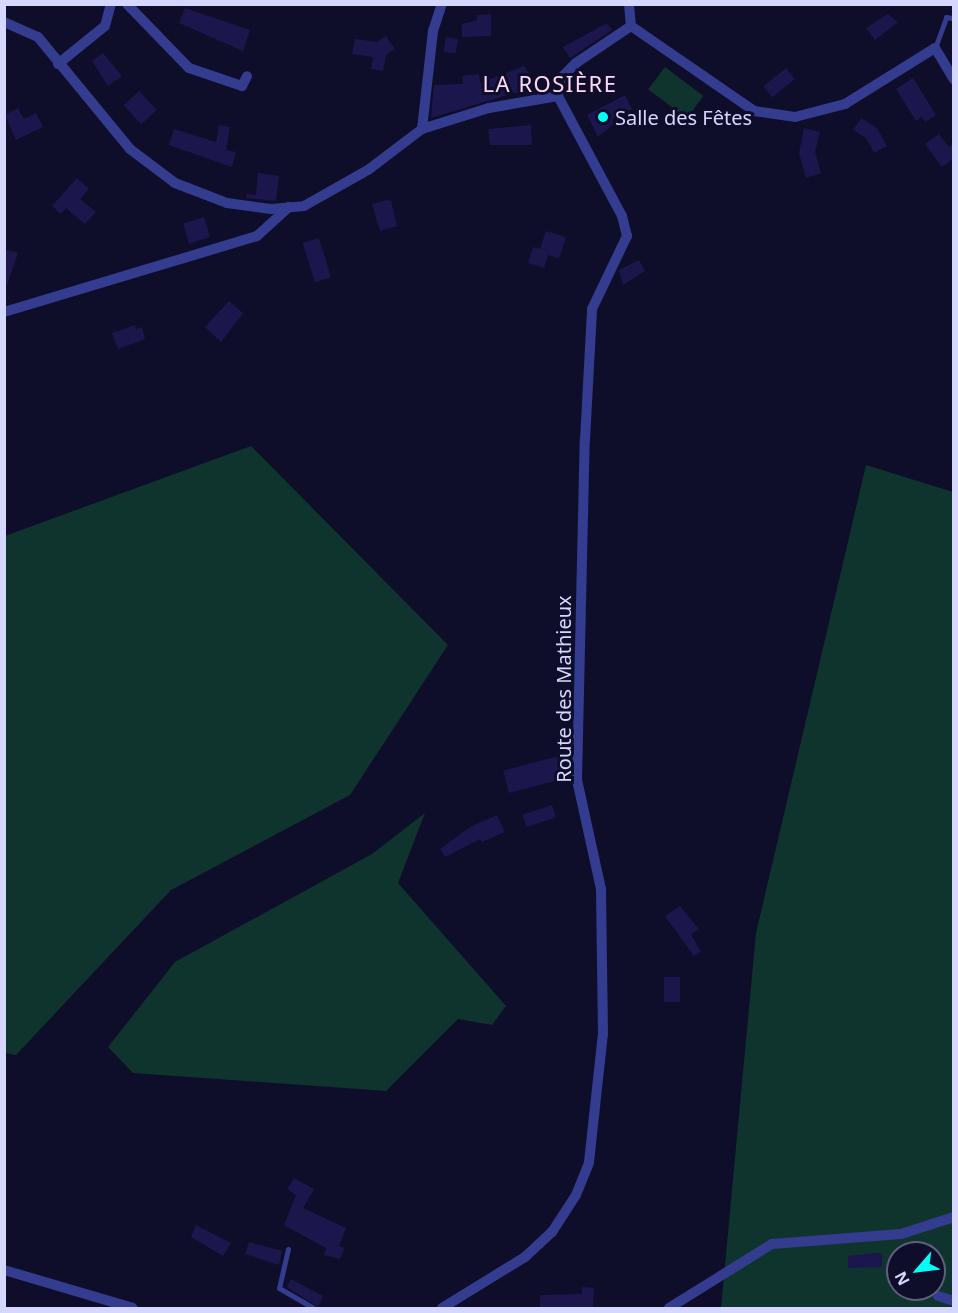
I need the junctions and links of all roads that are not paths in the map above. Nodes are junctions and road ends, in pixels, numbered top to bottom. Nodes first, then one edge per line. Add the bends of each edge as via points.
1 (111, 4) edge
2 (128, 4) edge
3 (442, 4) edge
4 (629, 4) edge
5 (952, 18) edge
6 (4, 22) edge
7 (631, 26) junction
8 (936, 48) junction
9 (58, 64) junction
10 (246, 76) dead end
11 (954, 80) edge
12 (558, 96) junction
13 (422, 129) junction
14 (290, 207) junction
15 (4, 312) edge
16 (954, 1217) edge
17 (288, 1249) dead end
18 (4, 1270) edge
19 (133, 1308) edge
20 (313, 1308) edge
21 (442, 1308) edge
22 (669, 1308) edge

1 - 9 street via 105,26
2 - 10 street via 189,68 242,86
3 - 13 street via 433,31
4 - 7 street
5 - 8 lane via 946,17
6 - 9 street via 38,37
7 - 8 street via 754,111 795,117 845,104
7 - 12 street via 576,63 561,78
8 - 11 street
9 - 14 street via 130,149 175,183 227,203
12 - 13 street via 489,108
12 - 21 street, Route des Mathieux via 622,216 627,236 592,309 585,440 577,780 601,889 603,1034 589,1162 576,1195 552,1232 525,1257
13 - 14 street via 368,170 304,206
14 - 15 street via 256,236
16 - 22 street via 901,1234 772,1244
17 - 20 lane via 279,1288
18 - 19 street

